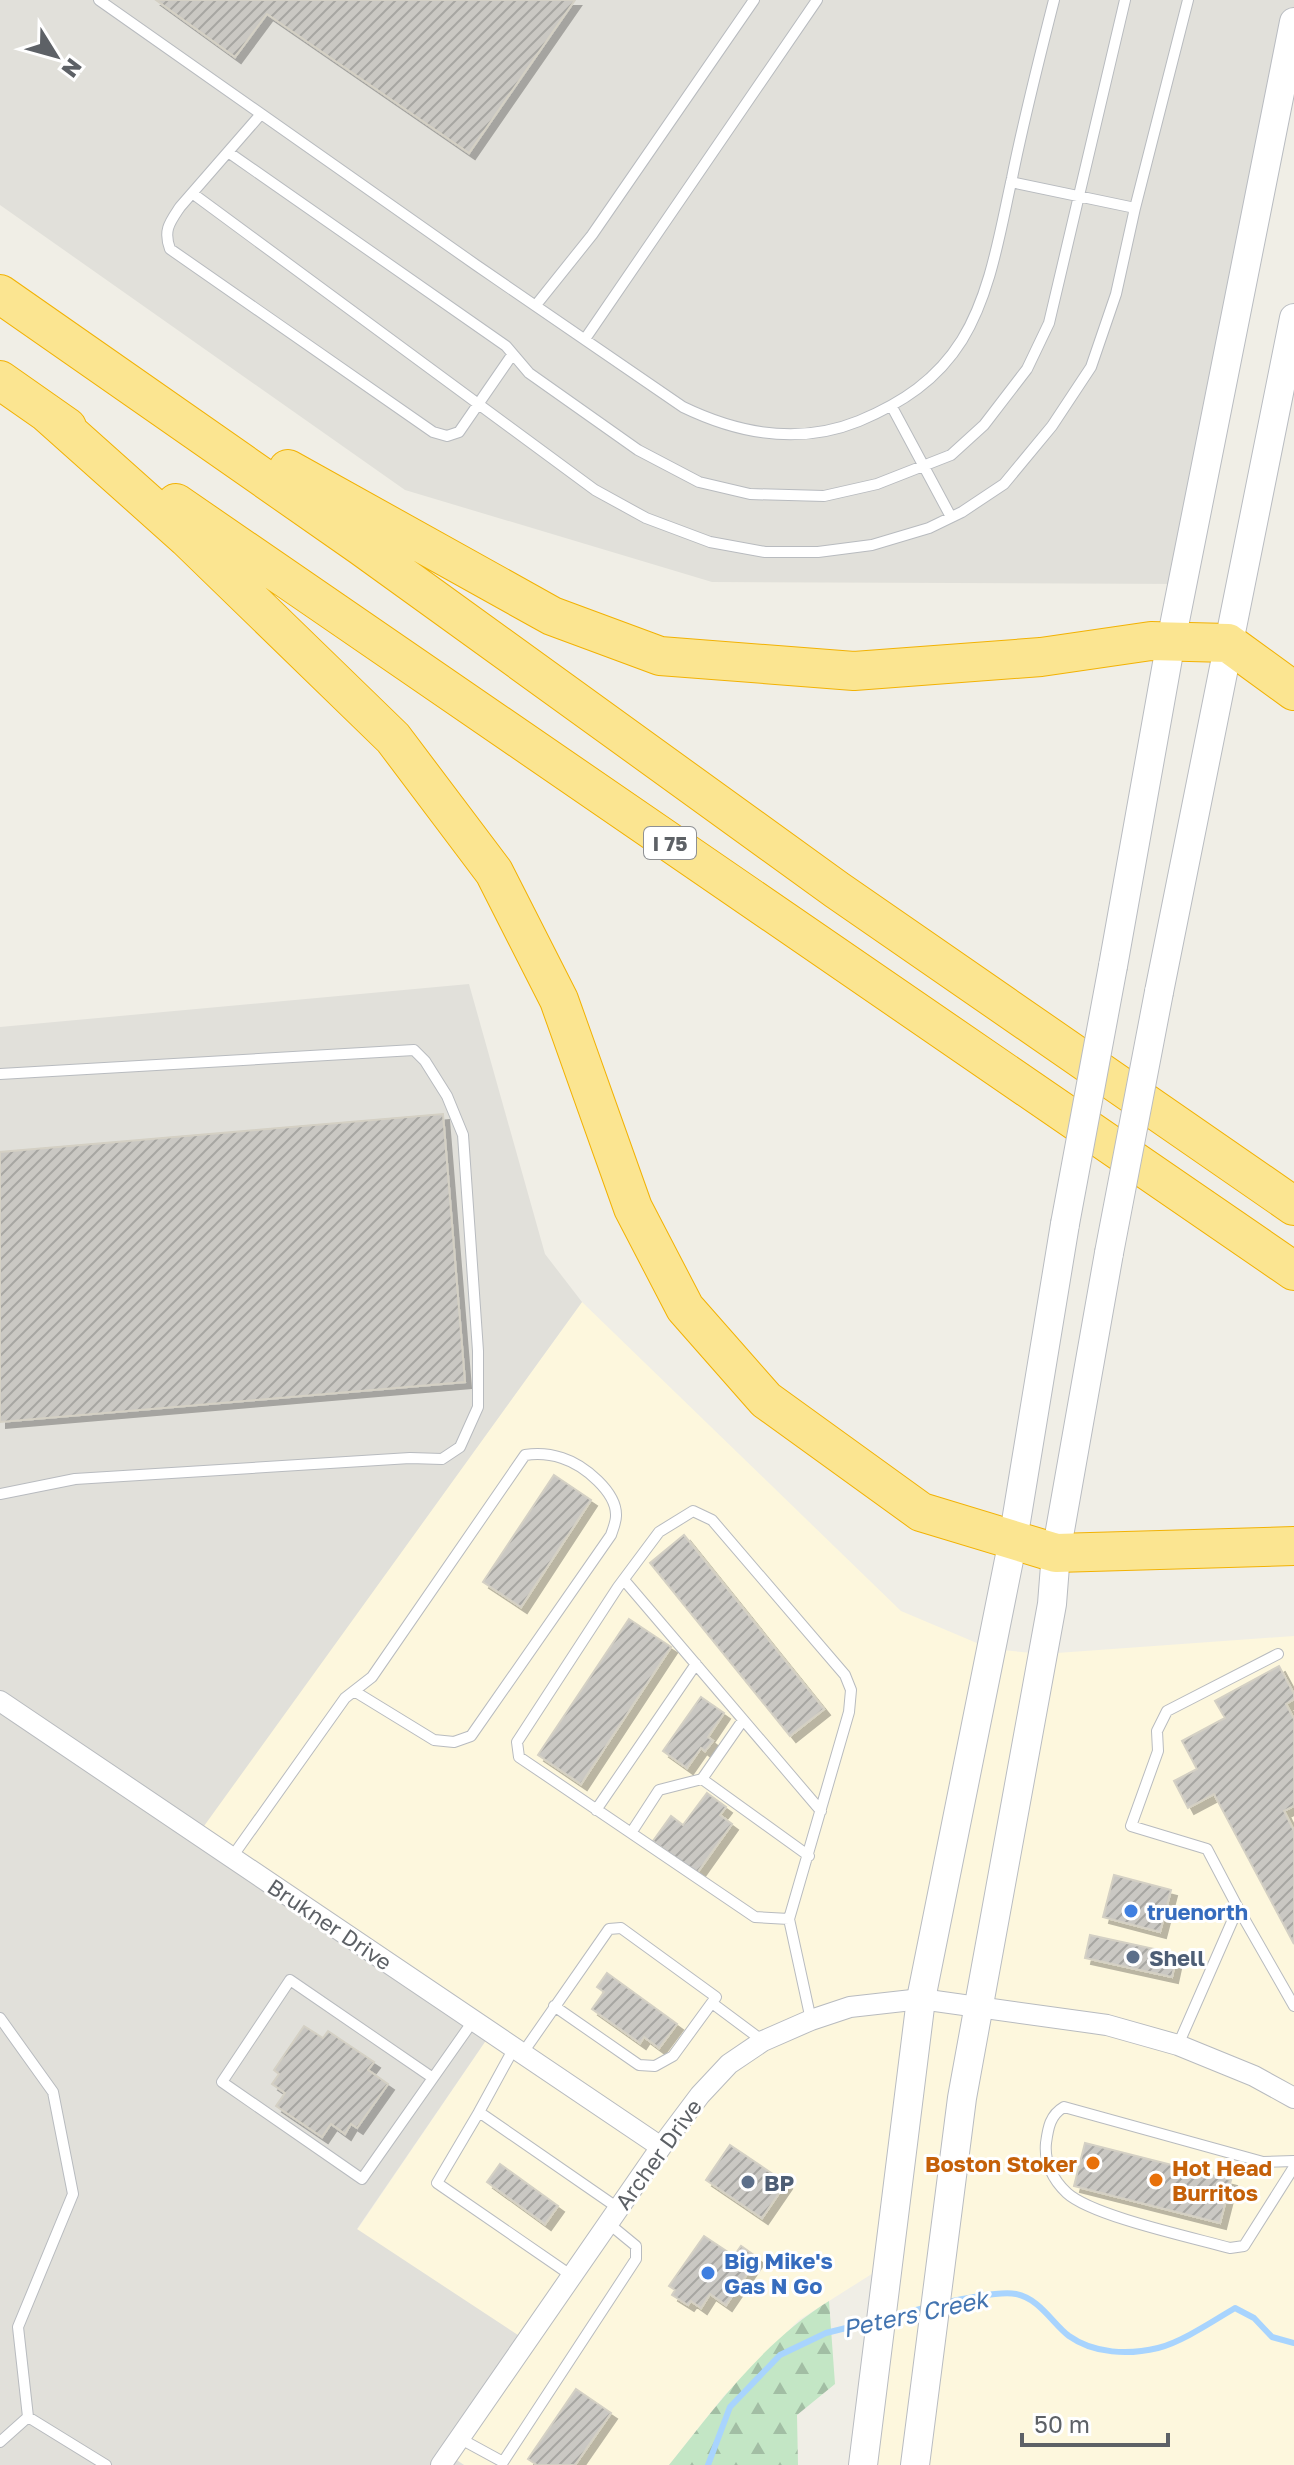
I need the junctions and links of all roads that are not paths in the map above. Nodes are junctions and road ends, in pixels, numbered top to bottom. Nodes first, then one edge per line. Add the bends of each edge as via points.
1 (99, 0) edge
2 (754, 0) edge
3 (817, 0) edge
4 (1054, 0) edge
5 (1125, 0) edge
6 (1188, 0) edge
7 (1294, 22) edge
8 (261, 114) junction
9 (228, 152) junction
10 (1011, 182) junction
11 (192, 193) junction
12 (1080, 198) junction
13 (1135, 208) junction
14 (0, 294) edge
15 (536, 305) junction
16 (1294, 318) edge
17 (585, 339) junction
18 (87, 355) junction
19 (512, 355) junction
20 (0, 380) edge
21 (477, 403) junction
22 (892, 407) junction
23 (47, 413) junction
24 (924, 466) junction
25 (951, 517) junction
26 (1171, 641) junction
27 (1228, 643) junction
28 (1294, 691) edge
29 (0, 1074) edge
30 (1294, 1206) edge
31 (1294, 1271) edge
32 (0, 1494) edge
33 (1013, 1540) junction
34 (1294, 1546) edge
35 (1056, 1553) junction
36 (624, 1580) junction
37 (1278, 1654) dead end
38 (696, 1664) junction
39 (354, 1691) junction
40 (0, 1701) edge
41 (743, 1720) junction
42 (702, 1779) junction
43 (596, 1810) junction
44 (821, 1811) junction
45 (631, 1833) junction
46 (809, 1856) junction
47 (232, 1857) junction
48 (1238, 1908) junction
49 (789, 1919) junction
50 (921, 1999) junction
51 (712, 2003) junction
52 (554, 2006) junction
53 (1294, 2006) edge
54 (980, 2007) junction
55 (0, 2018) edge
56 (811, 2020) junction
57 (473, 2021) junction
58 (763, 2041) junction
59 (1178, 2045) junction
60 (518, 2051) junction
61 (433, 2078) junction
62 (1294, 2098) edge
63 (479, 2112) junction
64 (661, 2147) junction
65 (1294, 2164) edge
66 (613, 2216) junction
67 (572, 2276) junction
68 (28, 2417) junction
69 (459, 2438) junction
70 (0, 2442) edge
71 (106, 2465) edge
72 (441, 2465) edge
73 (863, 2465) edge
74 (915, 2465) edge

1 - 8 lane
2 - 15 lane via 592,235
3 - 17 lane
4 - 10 lane
5 - 12 lane
6 - 13 lane
7 - 26 main road
8 - 9 lane
8 - 15 lane
9 - 11 lane
9 - 19 lane
10 - 12 lane
10 - 22 lane via 993,260 961,342 928,381
11 - 21 lane
11 - 21 lane via 165,236 170,249 433,432 459,432
12 - 13 lane
12 - 24 lane via 1049,323 1027,369 984,425 951,455
13 - 25 lane via 1116,294 1091,367 1004,484
14 - 18 highway, I 75
15 - 17 lane
16 - 27 main road
17 - 22 lane via 683,407 743,429 807,434 838,429
18 - 26 highway via 552,616 660,656 854,671
18 - 30 highway, I 75 via 837,890
19 - 21 lane
19 - 24 lane via 529,373 638,450 699,482 750,494 824,496
20 - 23 highway, I 75
21 - 25 lane via 595,490 646,518 710,542 765,552 818,552 872,545
22 - 24 lane
23 - 31 highway, I 75
23 - 33 highway via 187,538 393,738 494,872 559,1000 633,1208 685,1308 766,1400 921,1512
24 - 25 lane
26 - 27 highway
26 - 33 main road, bridge
27 - 28 highway
27 - 35 main road, bridge
29 - 32 lane via 414,1050 447,1096 463,1135 478,1407 460,1447 442,1459 75,1479
33 - 35 highway
33 - 50 main road
34 - 35 highway
35 - 54 main road via 1052,1604
36 - 38 lane
36 - 43 lane via 517,1742 519,1757
36 - 44 lane via 659,1532 693,1511 712,1520 845,1675 851,1690 849,1712
37 - 48 lane via 1167,1711 1131,1826 1207,1849
38 - 41 lane
38 - 43 lane
39 - 39 lane via 372,1677 525,1455 565,1459 595,1478 616,1515 611,1535 471,1736 454,1742 434,1740
39 - 47 lane
40 - 47 street, Brukner Drive
41 - 42 lane
41 - 44 lane
42 - 45 lane via 659,1790
42 - 46 lane
43 - 45 lane
44 - 46 lane
45 - 49 lane via 755,1917
46 - 49 lane
47 - 57 street, Brukner Drive
48 - 53 lane
48 - 59 lane
49 - 56 lane
50 - 54 street, Archer Drive
50 - 56 street, Archer Drive via 850,2007
50 - 73 main road
51 - 52 lane via 673,2056 655,2066 639,2065
51 - 52 lane via 716,1997 621,1928 609,1929
51 - 58 lane
52 - 60 lane
54 - 59 street, Archer Drive via 1107,2025
54 - 74 main road via 962,2098
55 - 68 lane via 53,2092 73,2194 18,2327
56 - 58 street, Archer Drive
57 - 60 street, Brukner Drive
57 - 61 lane
58 - 64 street, Archer Drive via 729,2064
59 - 62 street, Archer Drive
60 - 63 lane
60 - 64 street, Brukner Drive
61 - 61 lane via 362,2179 222,2082 290,1980
63 - 66 lane
63 - 67 lane via 437,2183
64 - 66 street, Archer Drive
65 - 65 lane via 1263,2162 1064,2107 1051,2119 1045,2153 1068,2194 1086,2204 1230,2248 1244,2246 1254,2233
66 - 67 street, Archer Drive
66 - 69 lane via 636,2246 636,2259 503,2462
67 - 69 street, Archer Drive
68 - 70 lane
68 - 71 lane
69 - 72 street, Archer Drive

